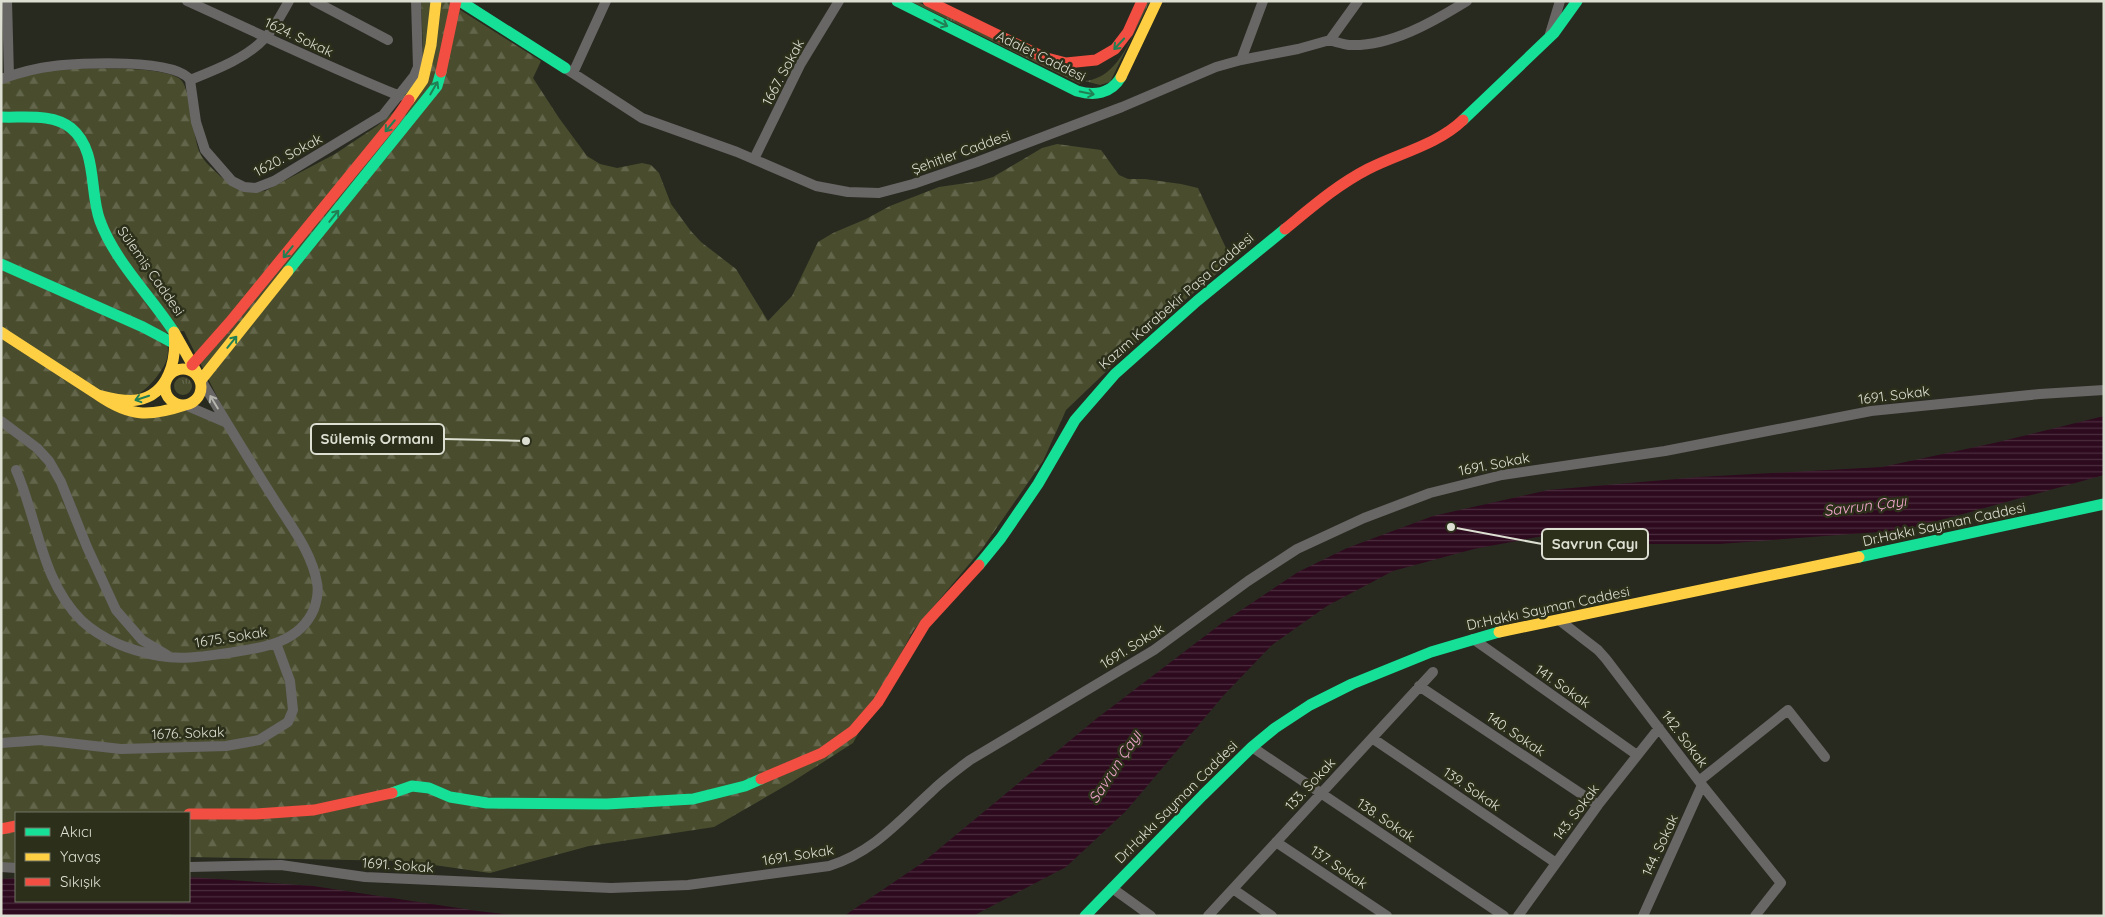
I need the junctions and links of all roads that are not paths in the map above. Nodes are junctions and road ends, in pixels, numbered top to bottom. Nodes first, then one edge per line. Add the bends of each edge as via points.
1 (7, 1) edge
2 (187, 1) edge
3 (289, 1) edge
4 (314, 1) edge
5 (416, 1) edge
6 (436, 1) edge
7 (458, 1) edge
8 (606, 1) edge
9 (839, 1) edge
10 (897, 1) edge
11 (928, 1) edge
12 (1142, 1) edge
13 (1157, 1) edge
14 (1263, 1) edge
15 (1358, 1) edge
16 (1467, 1) edge
17 (1560, 1) edge
18 (1577, 1) edge
19 (267, 36) junction
20 (1548, 39) junction
21 (388, 40) dead end
22 (1330, 40) junction
23 (1241, 60) junction
24 (569, 71) junction
25 (5, 77) edge
26 (190, 80) junction
27 (400, 96) junction
28 (1, 117) edge
29 (754, 159) junction
30 (1, 264) edge
31 (1, 332) edge
32 (174, 332) junction
33 (175, 344) junction
34 (192, 364) junction
35 (169, 375) junction
36 (201, 380) junction
37 (2104, 390) edge
38 (98, 395) junction
39 (185, 405) junction
40 (1, 421) edge
41 (227, 424) junction
42 (16, 470) dead end
43 (2104, 504) edge
44 (1559, 620) junction
45 (1473, 639) junction
46 (276, 643) junction
47 (172, 658) junction
48 (1433, 672) dead end
49 (1420, 686) junction
50 (1659, 728) junction
51 (1372, 738) junction
52 (1, 743) edge
53 (1252, 747) junction
54 (1637, 755) junction
55 (1825, 757) dead end
56 (1701, 783) junction
57 (1322, 793) junction
58 (1598, 805) junction
59 (190, 814) edge
60 (15, 826) edge
61 (1, 829) edge
62 (1276, 842) junction
63 (1556, 863) junction
64 (1, 867) edge
65 (190, 867) edge
66 (15, 868) edge
67 (1112, 888) junction
68 (1232, 889) junction
69 (1085, 916) edge
70 (1151, 916) edge
71 (1208, 916) edge
72 (1272, 916) edge
73 (1387, 916) edge
74 (1504, 916) edge
75 (1518, 916) edge
76 (1643, 916) edge
77 (1755, 916) edge

1 - 25 street
2 - 19 street, 1624. Sokak
3 - 19 street
4 - 21 street
5 - 27 street, 1620. Sokak via 418,67
6 -> 34 street via 432,45 423,80 395,120
7 - 24 street
36 -> 7 street via 437,86
8 - 24 street
9 - 29 street, 1667. Sokak via 800,65
10 -> 13 street, Adalet Caddesi via 1077,92 1093,95 1111,89 1119,80
12 -> 11 street via 1128,32 1115,49 1096,60 1076,63 1043,57
14 - 23 street
15 - 22 street
16 - 22 street via 1400,35 1377,42 1348,45
17 - 20 street
18 - 20 street, Kazım Karabekir Paşa Caddesi
19 - 26 street via 237,58
19 - 27 street, 1624. Sokak
20 - 59 street, Kazım Karabekir Paşa Caddesi via 1456,127 1340,184 1197,301 1115,374 1075,420 1038,484 1001,538 925,624 878,702 853,731 822,753 745,786 674,801 607,804 487,802 450,797 429,788 412,786 314,810
22 - 23 street, Şehitler Caddesi
23 - 29 street, Şehitler Caddesi via 1192,76 1122,107 977,162 895,190 879,193 830,190
24 - 29 street, Şehitler Caddesi via 642,118
25 - 26 street via 69,64 128,64 165,67 184,74
26 - 27 street, 1620. Sokak via 196,122 205,150 232,182 250,188 274,181 367,126 383,115
28 - 32 street, Sülemiş Caddesi via 57,120 76,132 89,156 95,204 105,232
30 - 33 street
31 - 38 street
32 - 33 street
32 - 34 street, Sülemiş Caddesi
33 - 35 street
34 - 36 street, Sülemiş Caddesi
35 - 36 street via 178,369 188,369
35 -> 38 street via 145,399 130,401
35 - 39 street via 165,385 168,396 177,404
36 - 39 street via 198,397
41 -> 36 street, 1675. Sokak
37 - 65 street, 1691. Sokak via 1863,412 1673,450 1502,475 1448,487 1408,501 1327,534 1274,564 1154,650 970,760 868,849 829,866 688,885 611,888 365,878 281,865
38 - 39 street via 116,408 132,413 154,414
39 - 41 street
40 - 47 street via 37,448 56,472 116,610 142,640
41 - 46 street, 1675. Sokak via 301,543 317,582 315,605 306,623
42 - 47 street, 1675. Sokak via 28,498 47,564 72,609 93,630 116,644
43 - 44 street, Dr.Hakkı Sayman Caddesi
44 - 45 street, Dr.Hakkı Sayman Caddesi
44 - 50 street, 142. Sokak via 1598,650
45 - 53 street, Dr.Hakkı Sayman Caddesi via 1352,684 1292,716
45 - 54 street, 141. Sokak
46 - 47 street, 1675. Sokak via 210,656
46 - 52 street, 1676. Sokak via 290,682 293,710 288,722 259,740 226,746 121,749 41,740
48 - 49 street, 133. Sokak
49 - 51 street, 133. Sokak
49 - 58 street, 140. Sokak
50 - 54 street, 143. Sokak
50 - 56 street, 142. Sokak
51 - 57 street, 133. Sokak
51 - 63 street, 139. Sokak
53 - 57 street, 138. Sokak
53 - 67 street, Dr.Hakkı Sayman Caddesi
54 - 58 street, 143. Sokak
55 - 56 street, 144. Sokak via 1788,710
56 - 76 street, 144. Sokak
56 - 77 street, 142. Sokak via 1781,883
57 - 62 street, 133. Sokak
57 - 74 street, 138. Sokak
58 - 63 street, 143. Sokak
60 - 61 street
62 - 68 street, 133. Sokak
62 - 73 street, 137. Sokak
63 - 75 street, 143. Sokak
64 - 66 street
67 - 69 street, Dr.Hakkı Sayman Caddesi
67 - 70 street
68 - 71 street, 133. Sokak
68 - 72 street

